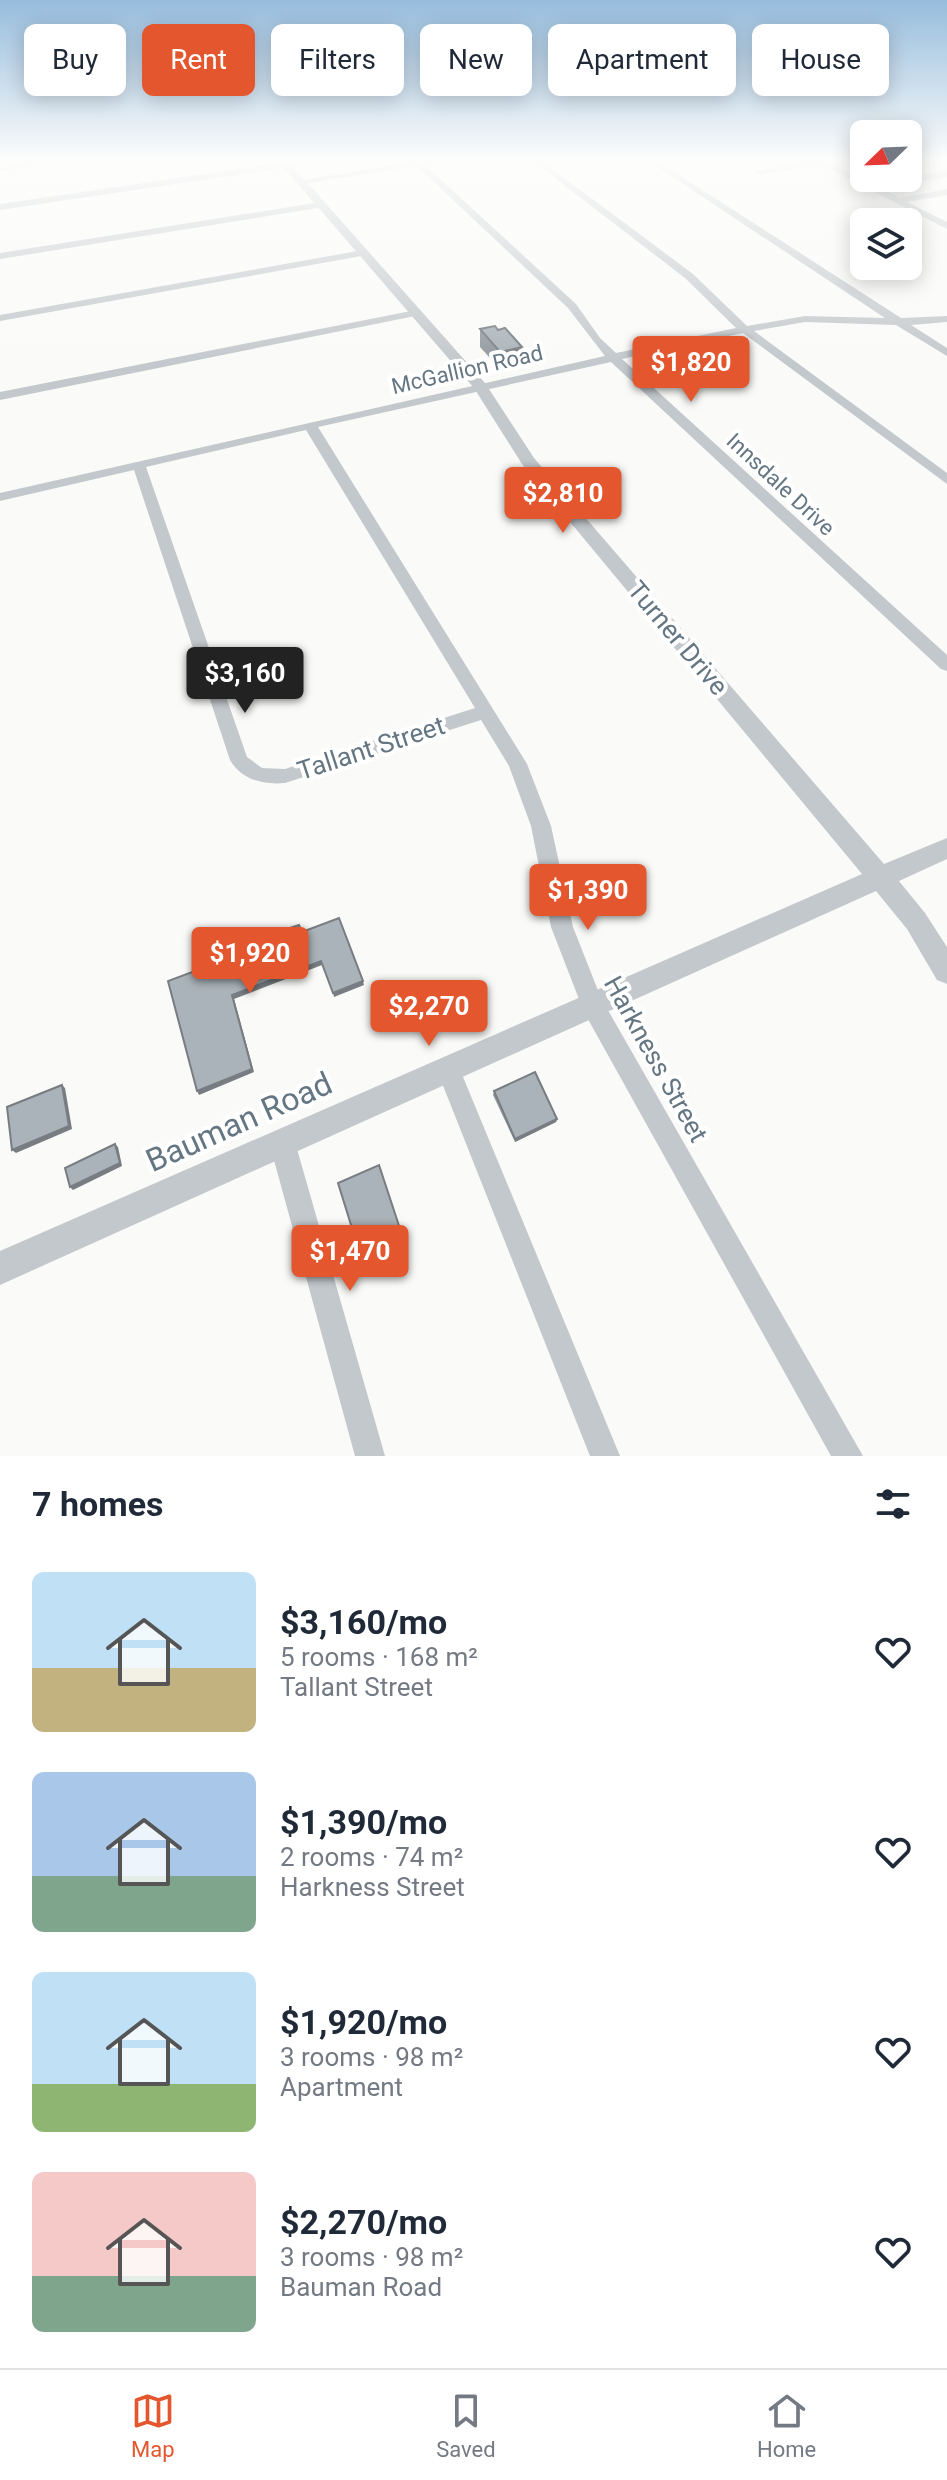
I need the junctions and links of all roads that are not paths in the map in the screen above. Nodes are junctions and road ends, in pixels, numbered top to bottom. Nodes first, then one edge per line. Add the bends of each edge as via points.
1 (164, 230) edge
2 (343, 230) edge
3 (494, 230) edge
4 (628, 230) edge
5 (761, 230) edge
6 (363, 253) junction
7 (0, 256) edge
8 (416, 313) junction
9 (0, 318) edge
10 (947, 319) edge
11 (900, 323) junction
12 (744, 329) junction
13 (947, 353) edge
14 (613, 357) junction
15 (480, 386) junction
16 (0, 396) edge
17 (310, 425) junction
18 (139, 465) junction
19 (947, 480) edge
20 (0, 497) edge
21 (947, 665) edge
22 (484, 712) junction
23 (947, 848) edge
24 (880, 877) junction
25 (947, 971) edge
26 (592, 1004) junction
27 (448, 1068) junction
28 (282, 1142) junction
29 (0, 1268) edge
30 (370, 1456) edge
31 (605, 1456) edge
32 (848, 1456) edge

1 - 7 street
2 - 6 street, Turner Drive
3 - 14 street, Innsdale Drive via 572,306
4 - 12 street via 689,276
5 - 11 street
6 - 8 street, Turner Drive
6 - 9 street
8 - 15 street, Turner Drive
8 - 16 street
10 - 11 street, McGallion Road
11 - 12 street, McGallion Road via 808,318
11 - 13 street
12 - 14 street, McGallion Road
12 - 19 street
14 - 15 street, McGallion Road
14 - 21 street, Innsdale Drive
15 - 17 street, McGallion Road
15 - 24 street, Turner Drive via 528,461
17 - 18 street, McGallion Road
17 - 22 street, Harkness Street
18 - 20 street, McGallion Road
18 - 22 street, Tallant Street via 239,760 249,771 285,776
22 - 26 street, Harkness Street via 530,792 562,927
23 - 24 street, Bauman Road
24 - 25 street, Turner Drive
24 - 26 street, Bauman Road
26 - 27 street, Bauman Road
26 - 32 street, Harkness Street
27 - 28 street, Bauman Road
27 - 31 street
28 - 29 street, Bauman Road
28 - 30 street

